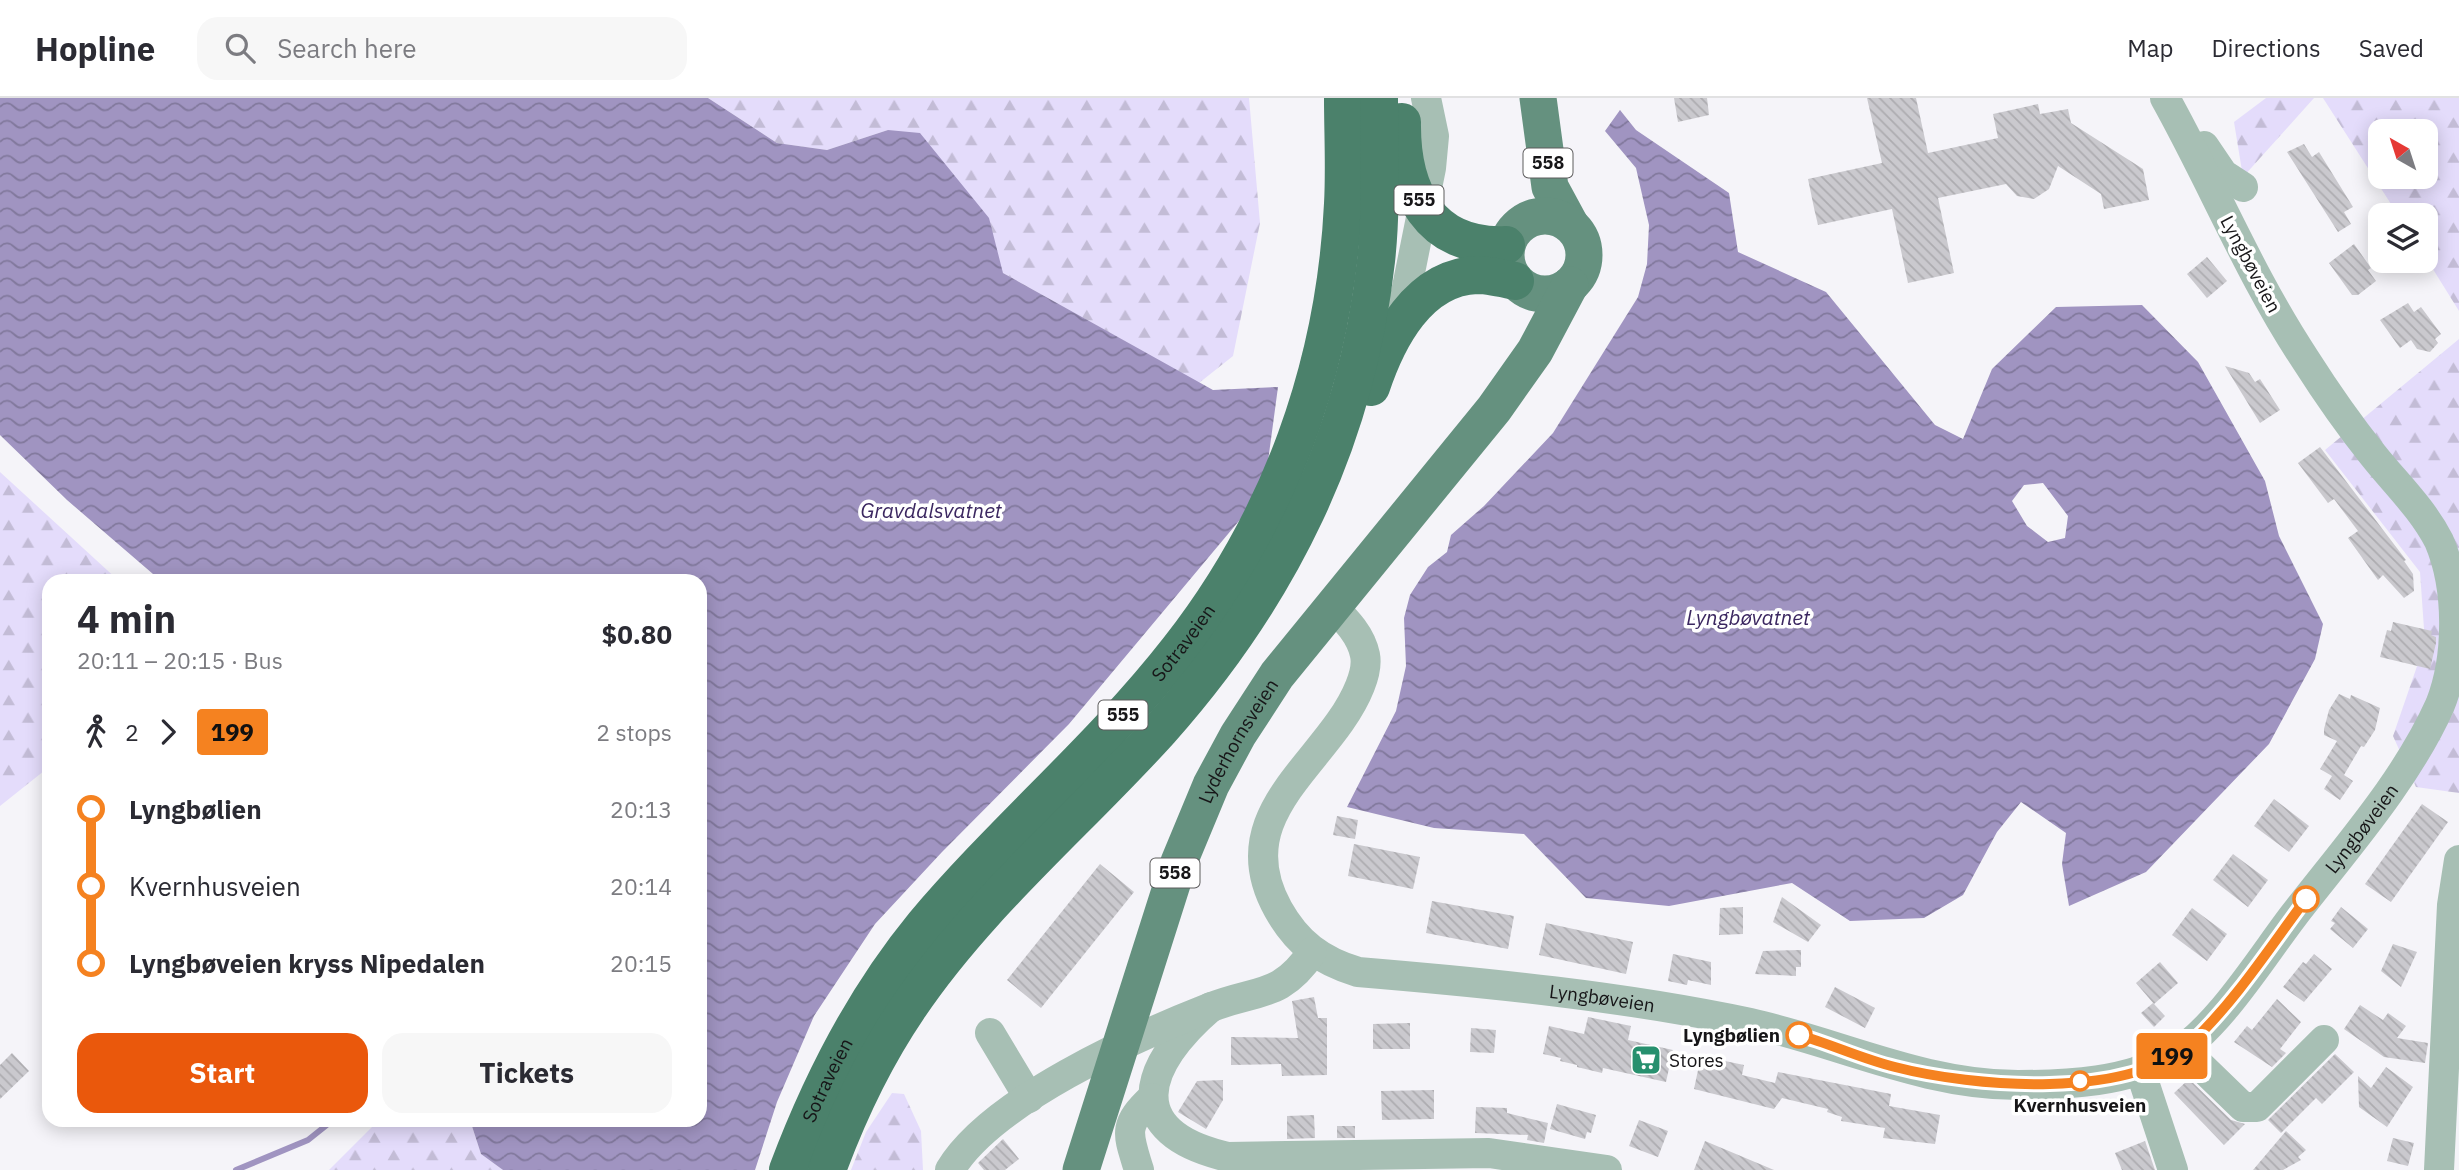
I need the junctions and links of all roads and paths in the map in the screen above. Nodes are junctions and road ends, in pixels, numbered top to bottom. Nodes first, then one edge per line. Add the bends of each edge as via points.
1 (1332, 98) edge
2 (1343, 98) edge
3 (1379, 98) edge
4 (1403, 98) edge
5 (1426, 98) edge
6 (1533, 98) edge
7 (1538, 98) edge
8 (2165, 98) edge
9 (2182, 134) junction
10 (2243, 187) dead end
11 (1344, 201) junction
12 (1424, 209) junction
13 (1570, 224) junction
14 (1516, 259) junction
15 (1570, 285) junction
16 (1400, 323) junction
17 (1514, 377) junction
18 (1285, 559) junction
19 (1333, 607) junction
20 (2450, 710) edge
21 (2459, 860) edge
22 (2455, 941) edge
23 (1312, 952) junction
24 (1211, 1007) junction
25 (990, 1033) dead end
26 (2324, 1041) dead end
27 (2183, 1049) junction
28 (2140, 1070) junction
29 (1029, 1098) junction
30 (1152, 1098) junction
31 (1371, 1156) junction
32 (788, 1170) edge
33 (827, 1170) edge
34 (950, 1170) edge
35 (1082, 1170) edge
36 (1139, 1170) edge
37 (1407, 1170) edge
38 (1607, 1170) edge
39 (2174, 1170) edge
40 (2439, 1170) edge

1 - 11 highway, 555
2 - 11 highway, Sotraveien / 555
3 - 18 highway, Sotraveien / 555 via 1376,262 1360,353 1339,432
4 - 12 highway, 555 via 1403,160
5 - 12 street via 1434,136
6 - 14 main road, Lyderhornsveien / 558
7 - 13 main road, 558 via 1550,187
8 - 9 street, Lyngbøveien
9 - 10 street, Lyngbøveien via 2203,144 2223,174
9 - 20 street, Lyngbøveien via 2249,264 2304,357 2443,548 2453,586 2456,632
11 - 32 highway, Sotraveien / 555 via 1323,355 1282,479 1250,543 1180,649 1149,686 972,871 898,961 841,1048
12 - 14 highway, 555 via 1448,234
12 - 16 street
13 - 14 main road via 1545,215
13 - 15 main road, 558 via 1584,247 1584,261
14 - 15 main road via 1545,294
14 - 16 highway, 555 via 1458,278 1427,295
14 - 17 main road, Lyderhornsveien / 558 via 1527,322
15 - 17 main road, Lyderhornsveien / 558 via 1535,351
16 - 18 highway, 555 via 1378,364 1327,505
17 - 19 main road, Lyderhornsveien / 558 via 1458,455
18 - 33 highway, Sotraveien / 555 via 1212,669 1158,732 996,899 908,1008 871,1068
19 - 23 street, Lyngbøveien via 1360,641 1366,663 1362,679 1352,705 1284,793 1264,845 1274,903
19 - 35 main road, Lyderhornsveien / 558 via 1254,708 1193,824 1143,968
20 - 27 street, Lyngbøveien via 2419,744 2243,983
21 - 22 street
22 - 40 street
23 - 24 street via 1300,971 1275,989
23 - 28 street, Lyngbøveien via 1358,972 1569,995 1744,1022 1815,1039 1894,1067 1982,1083 2089,1081
24 - 29 street via 1152,1031
24 - 30 street via 1164,1057 1154,1078
25 - 29 street
26 - 27 street via 2257,1107 2243,1107
27 - 28 street, Lyngbøveien
28 - 39 street
29 - 34 street via 976,1141
30 - 31 street via 1160,1120 1179,1139 1203,1151 1228,1157
30 - 36 street via 1134,1115 1129,1132
31 - 37 street
31 - 38 street via 1489,1153

